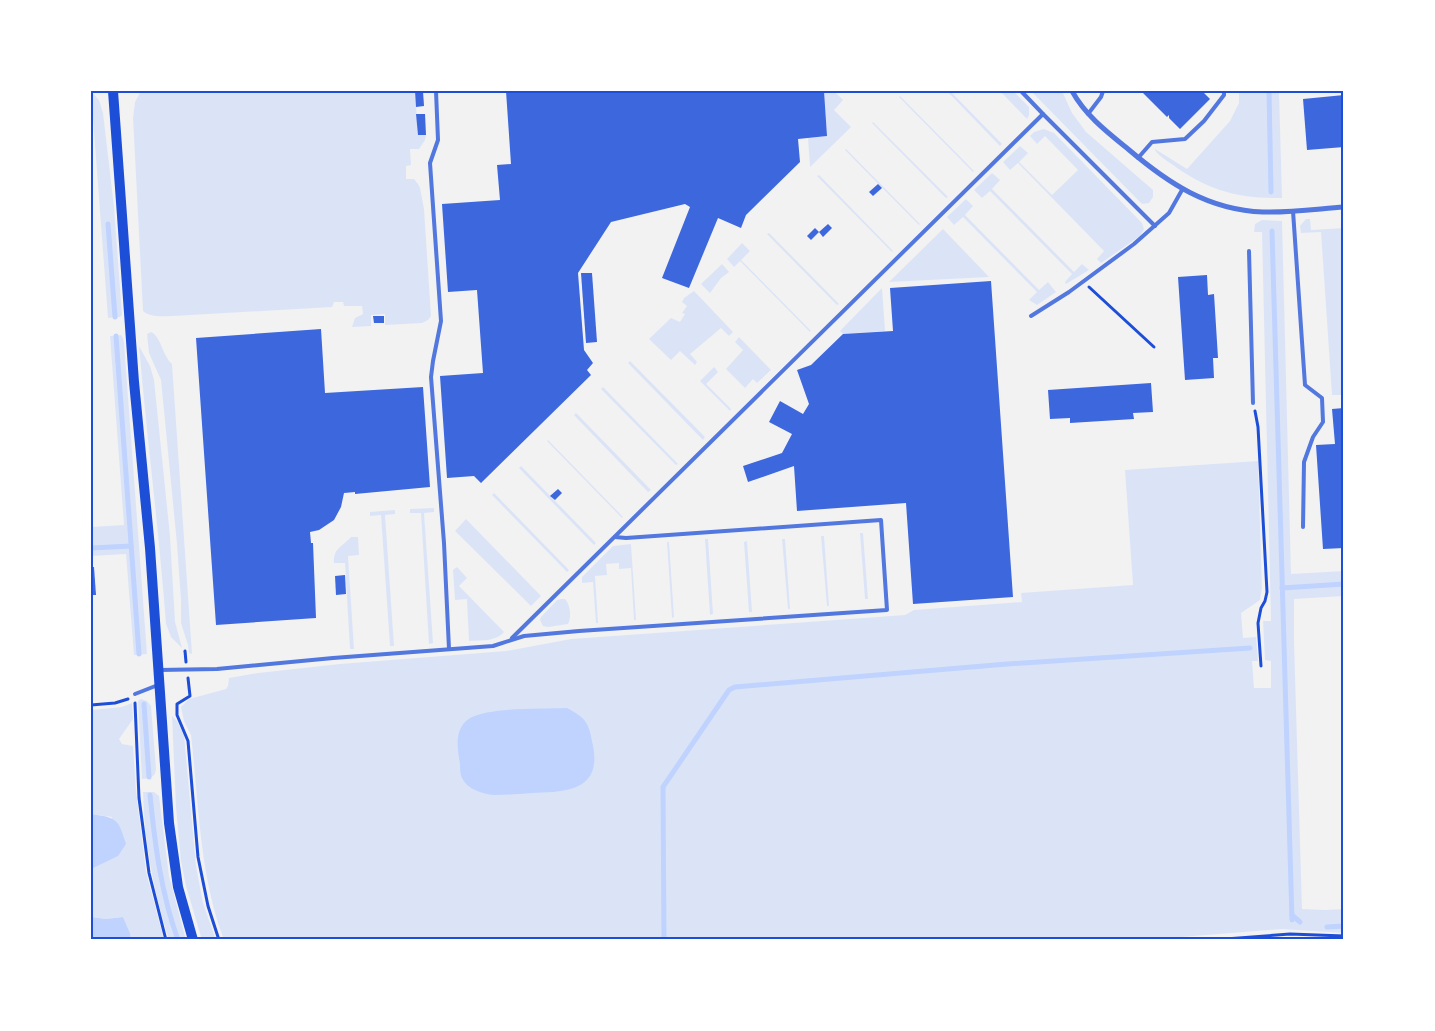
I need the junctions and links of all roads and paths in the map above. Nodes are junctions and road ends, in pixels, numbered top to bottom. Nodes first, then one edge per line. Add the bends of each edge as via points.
1 (113, 91) edge
2 (436, 91) edge
3 (1022, 91) edge
4 (1072, 91) edge
5 (1103, 91) edge
6 (1224, 91) edge
7 (1043, 114) junction
8 (1088, 114) junction
9 (1138, 158) junction
10 (1182, 190) junction
11 (1344, 207) edge
12 (1293, 211) junction
13 (1155, 226) junction
14 (1248, 251) dead end
15 (1083, 282) junction
16 (1032, 316) dead end
17 (1154, 347) dead end
18 (1253, 403) joint
19 (1303, 527) dead end
20 (614, 536) junction
21 (511, 639) junction
22 (449, 649) junction
23 (185, 651) dead end
24 (1261, 666) dead end
25 (159, 670) junction
26 (187, 670) junction
27 (160, 684) junction
28 (134, 694) junction
29 (91, 705) edge
30 (1344, 936) edge
31 (166, 940) edge
32 (193, 940) edge
33 (219, 940) edge
34 (1212, 940) edge

1 - 25 main road
2 - 22 lane via 438,140 430,163 441,320 431,377
3 - 7 lane
4 - 8 street
5 - 8 lane
6 - 9 lane via 1204,120 1185,138 1152,142
7 - 13 lane
7 - 20 lane
8 - 9 street
9 - 10 street
10 - 12 street via 1231,208 1261,212
10 - 13 lane via 1169,213
11 - 12 street
12 - 19 lane via 1305,385 1322,398 1323,422 1313,437 1304,462
13 - 15 lane
14 - 18 lane
15 - 16 lane
15 - 17 path
18 - 24 path via 1258,427 1266,559 1267,592 1258,623
20 - 21 lane
20 - 21 lane via 626,538 881,520 887,610 535,634
21 - 22 lane via 493,646
22 - 26 lane
23 - 26 path
25 - 26 lane
25 - 27 main road
26 - 33 path via 190,696 177,704 177,715 188,741 198,857
27 - 28 lane
27 - 32 main road via 172,855
28 - 29 path via 125,701
28 - 31 path via 139,798 149,873
30 - 34 path via 1290,934

